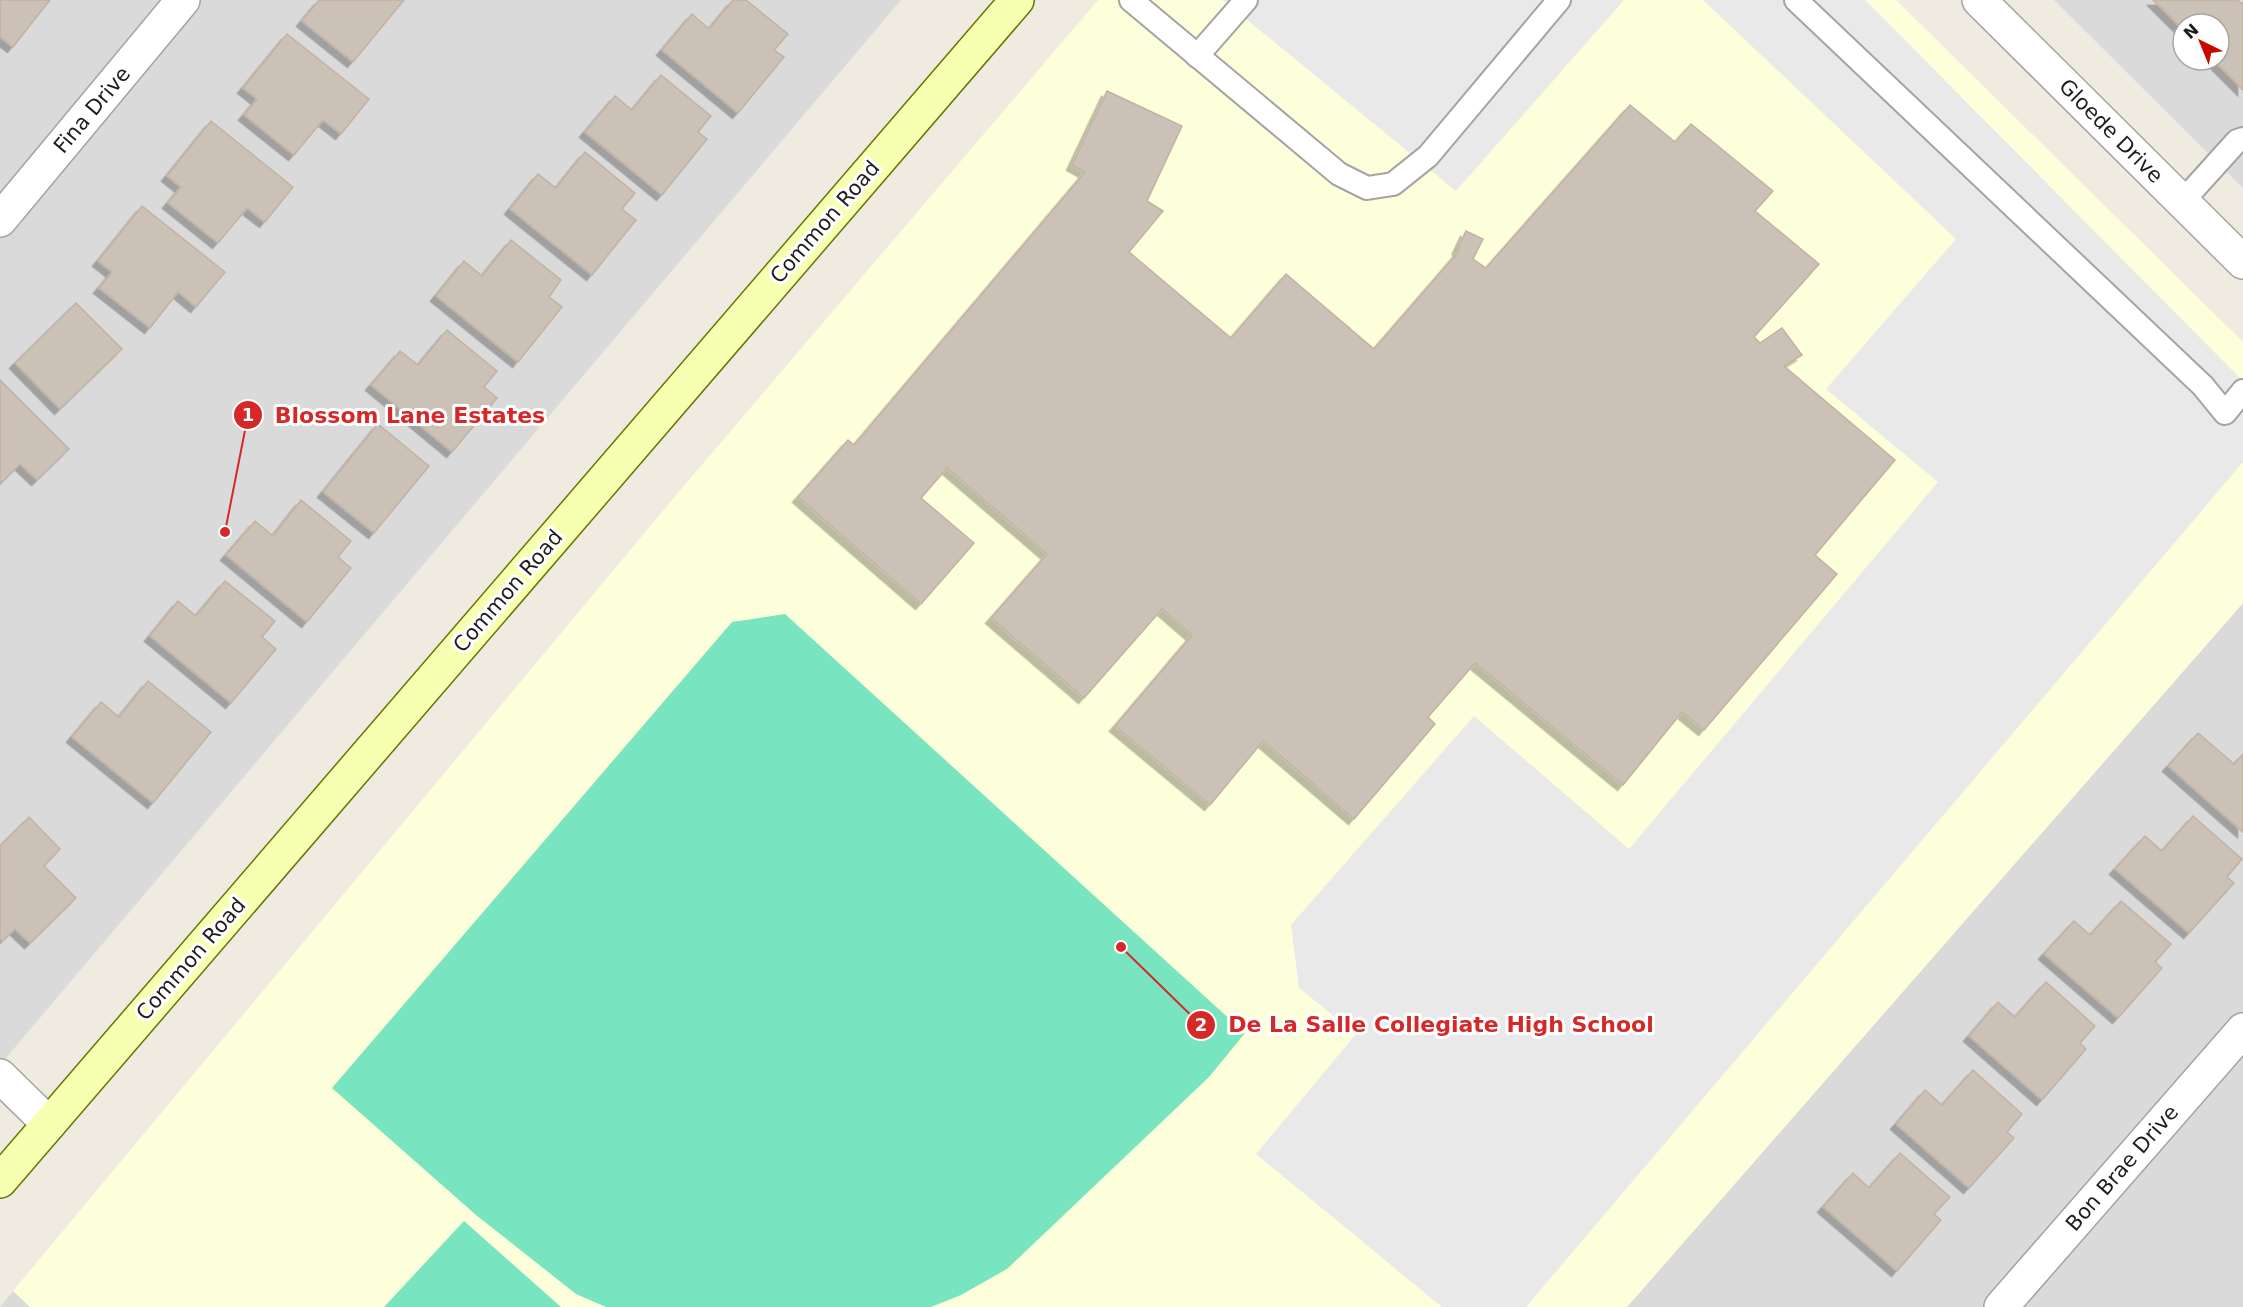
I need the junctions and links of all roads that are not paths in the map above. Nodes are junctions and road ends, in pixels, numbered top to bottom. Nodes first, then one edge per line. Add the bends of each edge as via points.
1 (183, 0) edge
2 (1017, 0) edge
3 (1131, 0) edge
4 (1246, 0) edge
5 (1559, 0) edge
6 (1796, 0) edge
7 (1979, 0) edge
8 (1197, 56) junction
9 (2243, 139) edge
10 (2182, 202) junction
11 (0, 220) edge
12 (2243, 262) edge
13 (2243, 391) edge
14 (2243, 1030) edge
15 (0, 1076) edge
16 (49, 1124) junction
17 (0, 1181) edge
18 (2001, 1307) edge

1 - 11 street, Fina Drive
2 - 16 street, Common Road
3 - 8 lane
4 - 8 lane
5 - 8 lane via 1428,156 1393,184 1376,187 1367,188 1340,174
6 - 13 lane via 2204,386 2225,413
7 - 10 street, Gloede Drive
9 - 10 lane via 2236,141
10 - 12 street, Gloede Drive
14 - 18 street, Bon Brae Drive
15 - 16 street
16 - 17 street, Common Road

